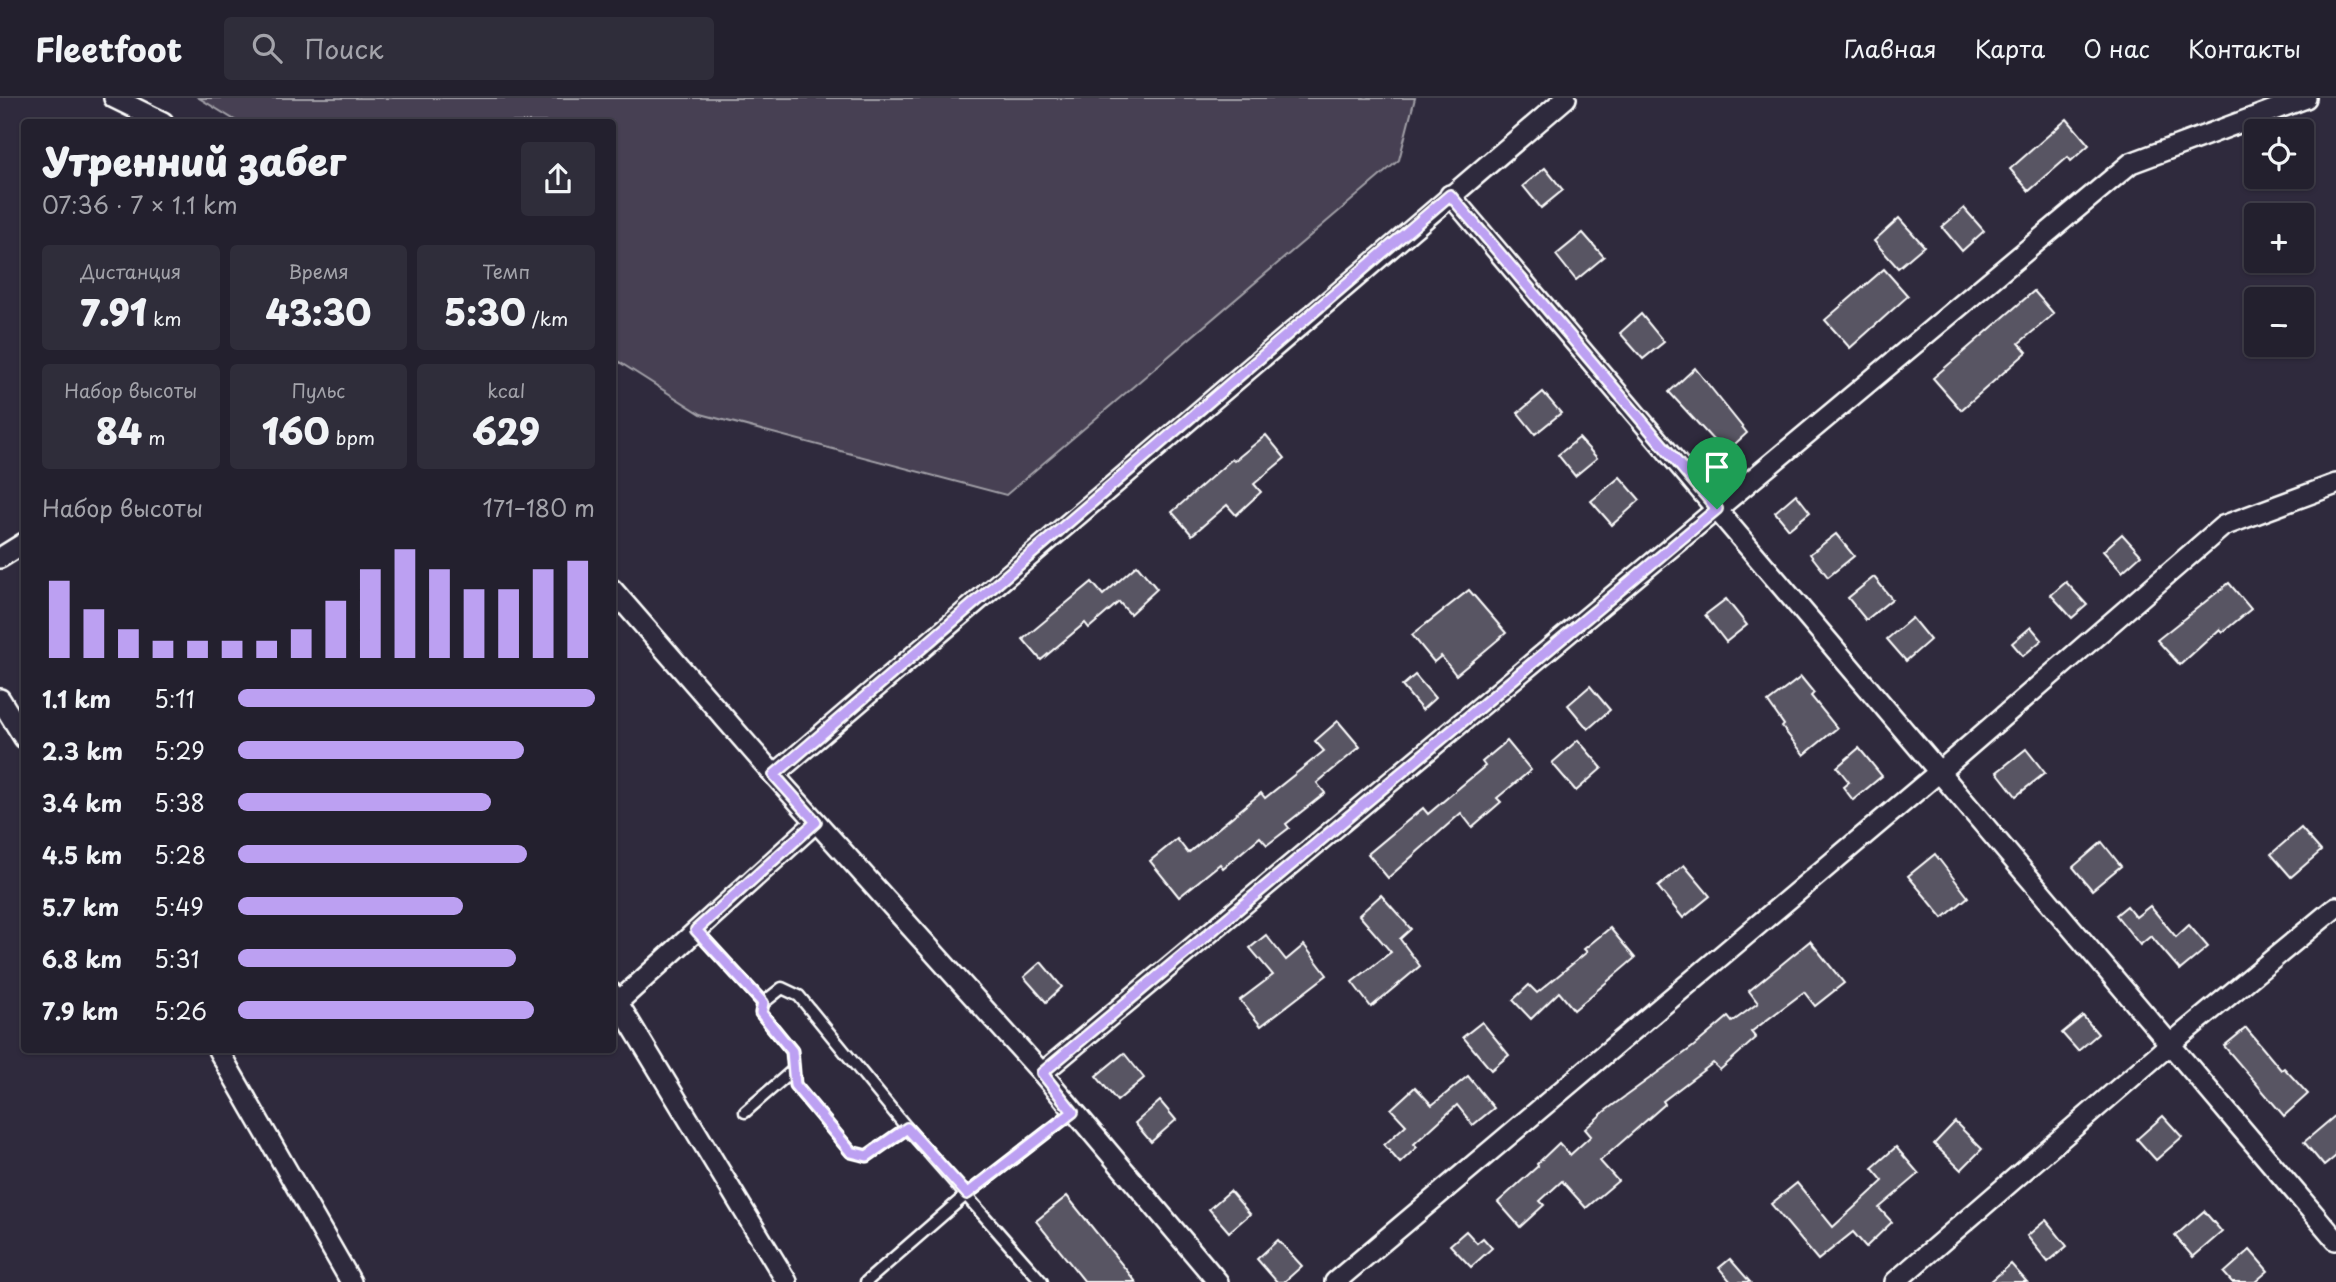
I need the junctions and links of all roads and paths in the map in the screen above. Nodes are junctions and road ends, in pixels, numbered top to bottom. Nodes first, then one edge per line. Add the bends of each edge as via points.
1 (114, 98) edge
2 (1566, 98) edge
3 (2306, 98) edge
4 (157, 119) edge
5 (1450, 195) junction
6 (2336, 484) edge
7 (1717, 509) junction
8 (21, 545) edge
9 (0, 558) edge
10 (616, 594) edge
11 (0, 699) edge
12 (21, 733) edge
13 (1939, 772) junction
14 (774, 775) junction
15 (816, 822) junction
16 (2336, 907) edge
17 (696, 930) junction
18 (616, 997) edge
19 (616, 1000) edge
20 (763, 1003) junction
21 (2169, 1045) junction
22 (220, 1053) edge
23 (792, 1071) junction
24 (1042, 1073) junction
25 (745, 1112) dead end
26 (1073, 1112) junction
27 (907, 1128) junction
28 (967, 1194) junction
29 (2336, 1241) edge
30 (351, 1282) edge
31 (787, 1282) edge
32 (866, 1282) edge
33 (1042, 1282) edge
34 (1219, 1282) edge
35 (1335, 1282) edge
36 (1895, 1282) edge

1 - 4 street
2 - 5 street
3 - 7 street via 2131,163
5 - 7 street
5 - 14 street
6 - 13 street via 2223,526
7 - 13 street
7 - 24 street
8 - 9 street
10 - 14 street
11 - 12 street
13 - 21 street
13 - 35 street
14 - 15 street
15 - 17 street
15 - 24 street
16 - 21 street
17 - 18 street
17 - 20 lane
19 - 31 street
20 - 23 lane via 761,1013 792,1051
20 - 27 lane via 782,988 799,996
21 - 29 street
21 - 36 street
22 - 30 street
23 - 25 lane
23 - 27 lane via 795,1085 851,1152 867,1156
24 - 26 street
26 - 28 lane
26 - 34 street
27 - 28 lane
28 - 32 lane
28 - 33 lane

